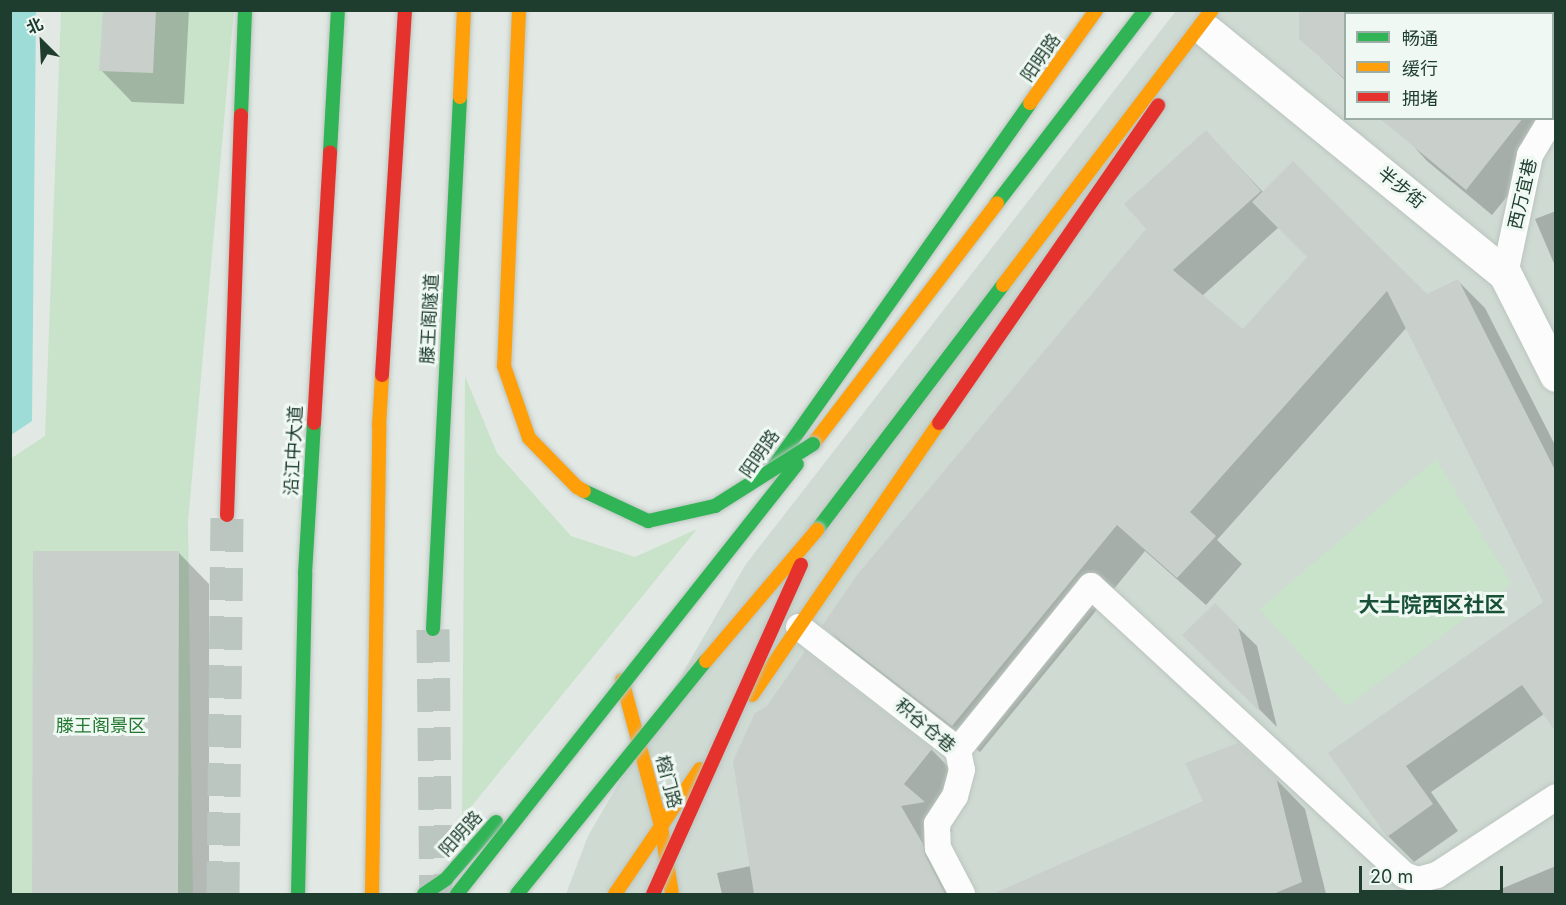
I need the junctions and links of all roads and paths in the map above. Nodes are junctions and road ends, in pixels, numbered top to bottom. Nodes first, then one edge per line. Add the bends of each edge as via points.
1 (245, 10) edge
2 (338, 10) edge
3 (405, 10) edge
4 (464, 10) edge
5 (519, 10) edge
6 (1096, 10) edge
7 (1145, 10) edge
8 (1216, 18) edge
9 (1551, 120) edge
10 (1505, 274) junction
11 (1556, 375) edge
12 (813, 444) junction
13 (227, 515) tunnel mouth
14 (817, 530) junction
15 (799, 627) junction
16 (433, 629) tunnel mouth
17 (622, 680) junction
18 (958, 750) junction
19 (1556, 797) edge
20 (661, 826) junction
21 (298, 894) edge
22 (372, 894) edge
23 (424, 894) edge
24 (457, 894) edge
25 (517, 894) edge
26 (615, 894) edge
27 (653, 894) edge
28 (672, 894) edge
29 (962, 894) edge

1 - 13 main road
2 - 21 main road, 沿江中大道 via 305,573
3 - 22 main road via 379,426
4 - 16 main road, 滕王阁隧道
5 - 12 main road, bridge via 504,366 529,438 576,487 648,521 715,506
6 - 17 main road, 阳明路
7 - 12 main road
8 - 10 street, 半步街
8 - 14 main road
8 - 15 main road
9 - 10 lane, 西万宜巷 via 1530,155
10 - 11 street, 半步街
12 - 24 main road, bridge
14 - 25 main road, bridge via 656,719
14 - 27 main road, bridge
15 - 18 lane, 积谷仓巷
15 - 20 main road
17 - 20 main road, 榕门路
17 - 23 main road, 阳明路 via 446,879
18 - 19 lane via 1091,586 1404,875 1418,880 1437,874
18 - 29 lane, 积谷仓巷 via 962,770 955,796 937,824 938,849
20 - 26 main road
20 - 28 main road, 榕门路

